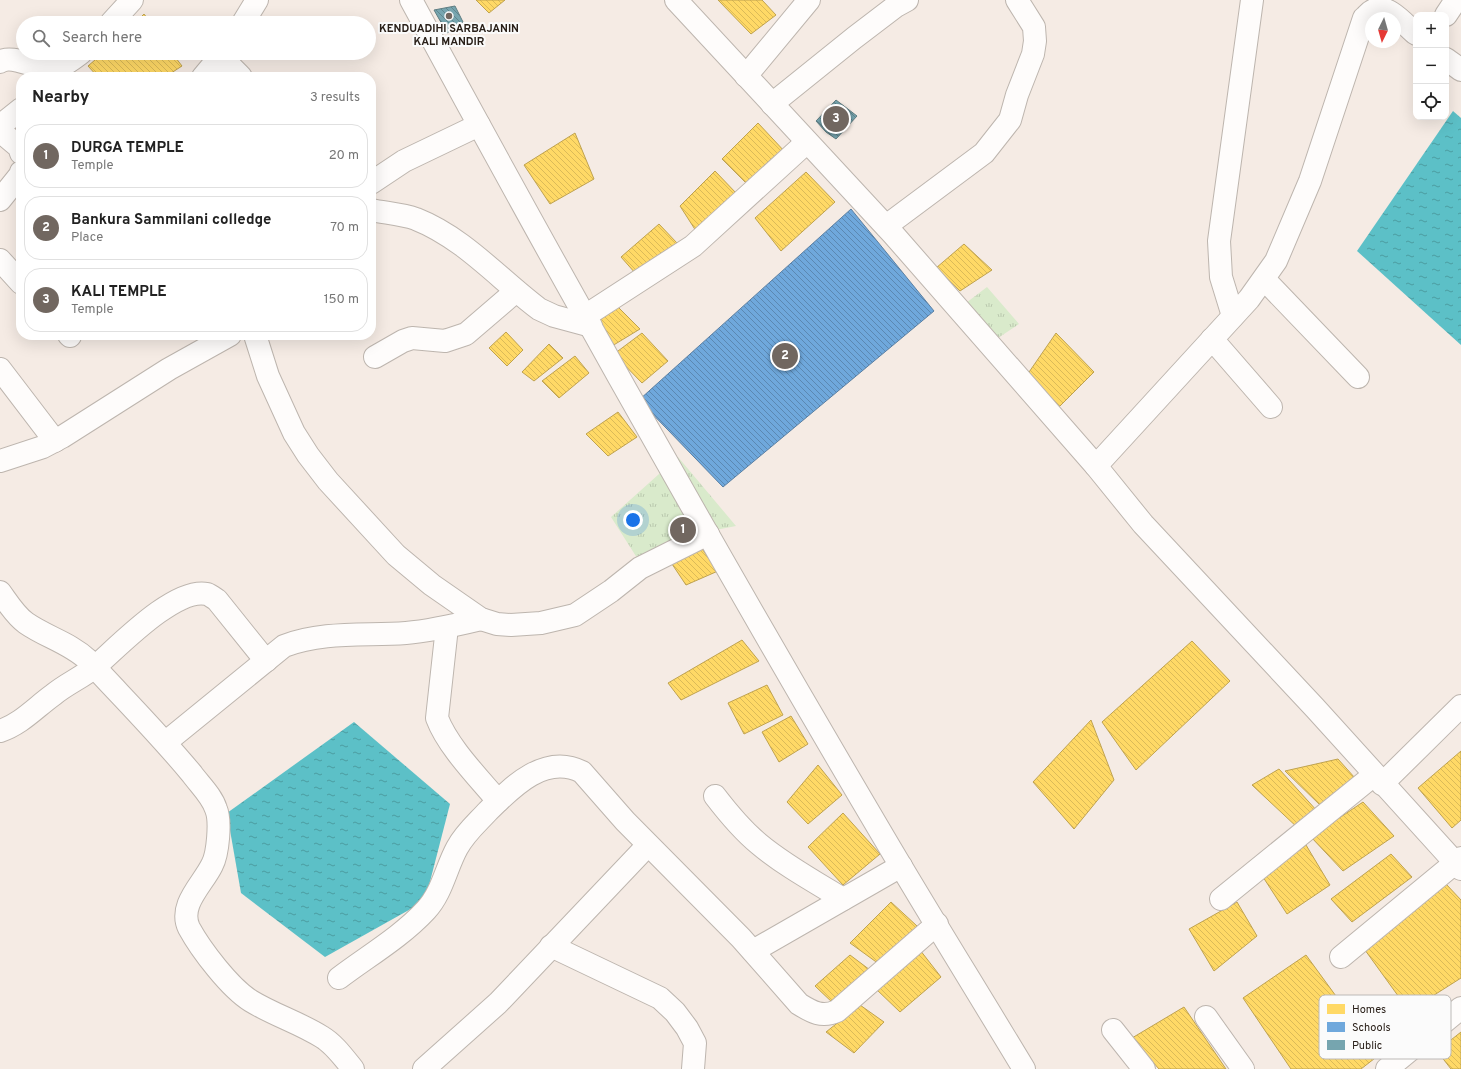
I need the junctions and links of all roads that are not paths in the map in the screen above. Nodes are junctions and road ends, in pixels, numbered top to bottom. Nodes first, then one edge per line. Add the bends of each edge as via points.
1 (132, 0) edge
2 (257, 0) edge
3 (411, 0) edge
4 (676, 0) edge
5 (808, 0) edge
6 (908, 0) edge
7 (1017, 0) edge
8 (1252, 0) edge
9 (1456, 0) edge
10 (1382, 4) edge
11 (1448, 12) edge
12 (117, 16) edge
13 (247, 16) edge
14 (1413, 31) edge
15 (70, 60) edge
16 (217, 60) edge
17 (227, 60) edge
18 (1449, 61) edge
19 (0, 62) edge
20 (1461, 70) edge
21 (206, 72) edge
22 (236, 72) edge
23 (746, 76) junction
24 (772, 104) junction
25 (16, 113) edge
26 (479, 125) junction
27 (0, 126) edge
28 (0, 131) edge
29 (808, 142) junction
30 (16, 144) edge
31 (16, 180) edge
32 (376, 180) edge
33 (0, 200) edge
34 (376, 211) edge
35 (886, 226) junction
36 (0, 260) edge
37 (16, 278) edge
38 (1264, 279) junction
39 (516, 291) junction
40 (1233, 316) junction
41 (588, 321) junction
42 (1212, 339) junction
43 (221, 340) edge
44 (257, 340) edge
45 (375, 357) dead end
46 (0, 369) edge
47 (1358, 376) dead end
48 (1271, 407) dead end
49 (55, 440) junction
50 (0, 461) edge
51 (1096, 466) junction
52 (708, 534) junction
53 (0, 592) edge
54 (481, 619) junction
55 (446, 627) junction
56 (266, 661) junction
57 (94, 667) junction
58 (1461, 706) edge
59 (0, 731) edge
60 (166, 742) junction
61 (1378, 779) junction
62 (715, 796) dead end
63 (498, 801) junction
64 (648, 845) junction
65 (1459, 864) edge
66 (901, 866) junction
67 (843, 899) junction
68 (1221, 899) dead end
69 (937, 924) junction
70 (552, 946) junction
71 (753, 951) junction
72 (1341, 957) dead end
73 (339, 978) dead end
74 (1461, 1008) edge
75 (1451, 1016) edge
76 (1206, 1017) dead end
77 (1113, 1030) dead end
78 (1399, 1059) edge
79 (431, 1067) edge
80 (354, 1069) edge
81 (694, 1069) edge
82 (1024, 1069) edge
83 (1144, 1069) edge
84 (1243, 1069) edge
85 (1387, 1069) edge

1 - 12 street
2 - 13 street
3 - 26 street
4 - 23 street
5 - 23 street
6 - 24 street via 854,38
7 - 35 street via 1034,28 1035,41 1033,54 1010,120 984,153
8 - 40 street via 1218,242 1221,277
9 - 11 street
10 - 14 street
10 - 38 street via 1364,18 1310,181 1276,261
15 - 19 street via 52,68 33,66 11,59
16 - 21 street
17 - 22 street
18 - 20 street
23 - 24 street
24 - 29 street
25 - 27 street
26 - 32 street via 404,161
26 - 41 street
28 - 30 street
29 - 35 street
29 - 41 street via 693,246
31 - 33 street
34 - 39 street via 414,218 429,225 464,247
35 - 51 street
36 - 37 street
38 - 40 street
38 - 47 street
39 - 41 street via 554,316
39 - 45 street via 466,334 436,341 412,338
40 - 42 street
41 - 52 street
42 - 48 street
42 - 51 street
43 - 49 street via 169,369
44 - 54 street via 268,376 294,433 328,481 396,555 432,585
46 - 49 street
49 - 50 street via 43,447
51 - 61 street via 1143,524
52 - 54 street via 640,568 606,595 575,615 562,620 511,625
52 - 66 street
53 - 57 street via 14,612 26,623 78,650
54 - 55 street
55 - 56 street via 407,632 315,637 284,646
55 - 63 street via 437,718 440,727 455,748
56 - 57 street via 217,600 207,594 182,599 159,611
56 - 60 street
57 - 59 street via 53,694 19,722
57 - 60 street
58 - 61 street
60 - 80 street via 210,798 218,820 216,854 187,907 189,927 239,993 322,1037
61 - 65 street
61 - 68 street
62 - 67 street via 736,823 759,844
63 - 64 street via 526,776 554,768 572,767 582,772
63 - 73 street via 466,834 427,909
64 - 70 street
64 - 71 street
65 - 72 street
66 - 67 street
66 - 69 street
67 - 71 street
69 - 71 street via 837,1011 828,1015 810,1012 799,1004
69 - 82 street
70 - 79 street via 498,1003
70 - 81 street via 665,1003 675,1012 695,1043
74 - 75 street
76 - 84 street
77 - 83 street
78 - 85 street

